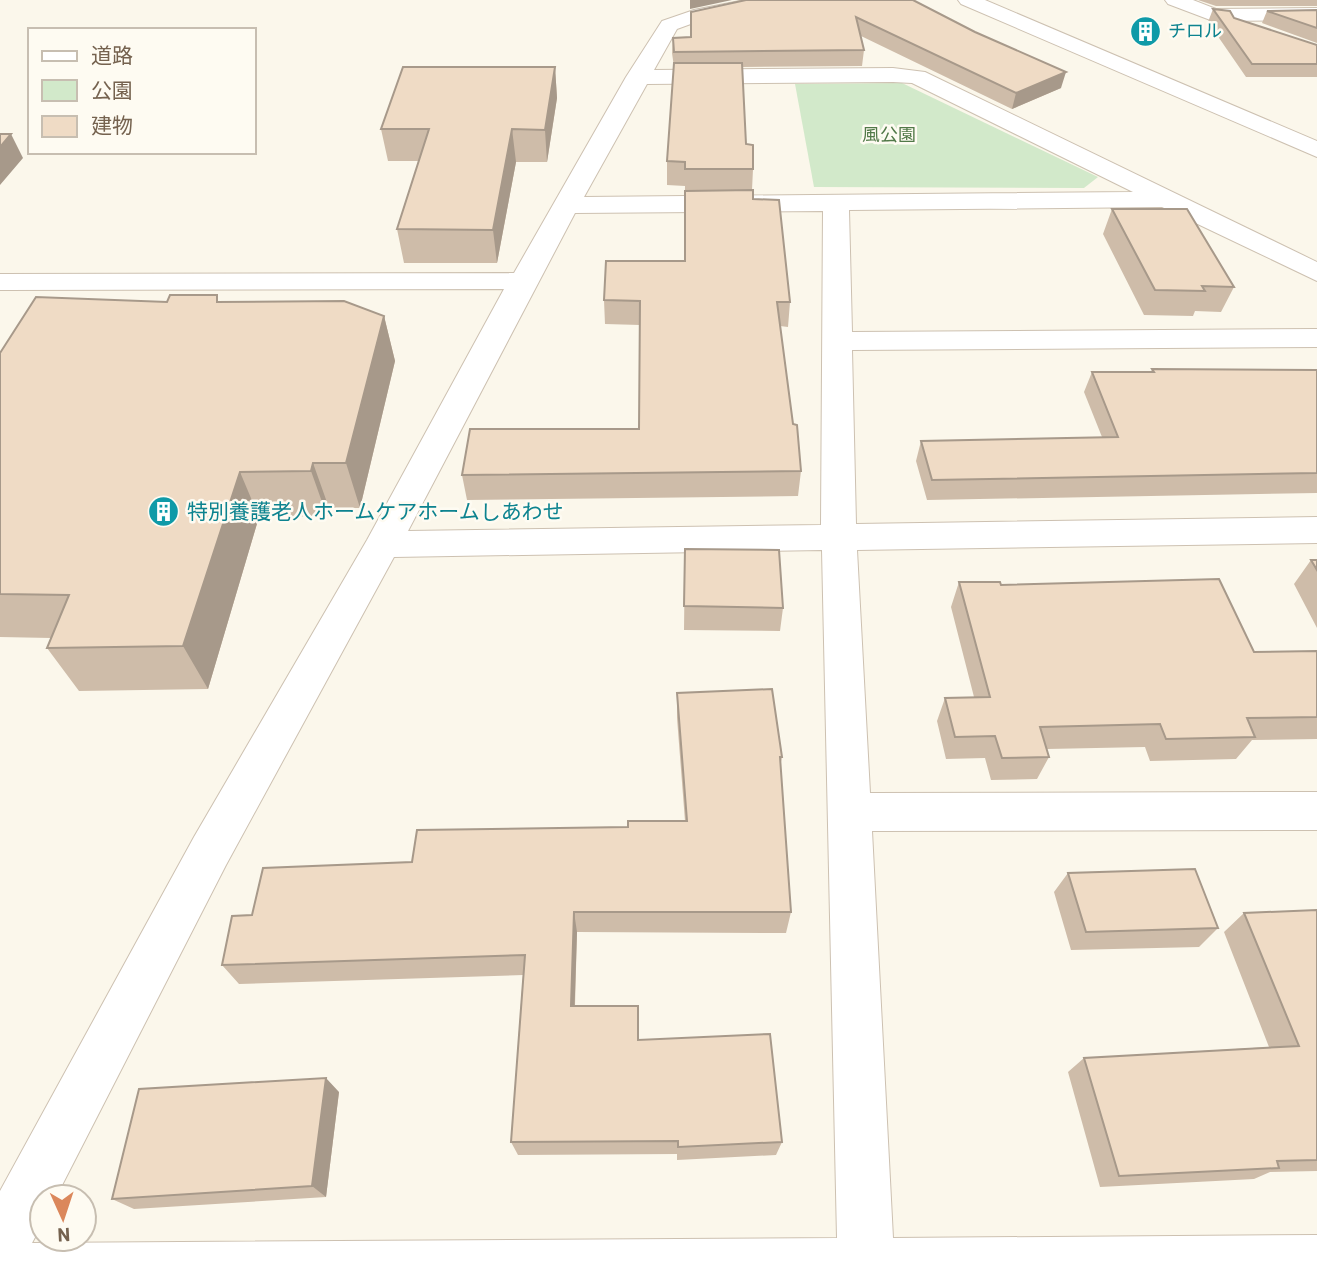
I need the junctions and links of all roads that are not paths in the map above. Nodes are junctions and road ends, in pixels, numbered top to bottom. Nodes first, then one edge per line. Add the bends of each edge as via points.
1 (776, 0) edge
2 (968, 0) edge
3 (1175, 0) edge
4 (1317, 14) edge
5 (1213, 15) junction
6 (1265, 34) edge
7 (637, 77) junction
8 (1317, 150) edge
9 (1167, 200) junction
10 (836, 204) junction
11 (566, 205) junction
12 (1317, 273) edge
13 (523, 281) junction
14 (0, 282) edge
15 (1317, 338) edge
16 (837, 341) junction
17 (1317, 530) edge
18 (839, 537) junction
19 (383, 544) junction
20 (1317, 811) edge
21 (849, 812) junction
22 (0, 1247) edge
23 (1317, 1263) edge
24 (866, 1265) junction
25 (0, 1272) edge

1 - 7 street via 672,13
2 - 8 street
3 - 5 street
4 - 5 street
5 - 6 street
7 - 9 street via 917,77
7 - 11 street
9 - 10 street
9 - 12 street
10 - 11 street
10 - 16 street
11 - 13 street
13 - 14 street
13 - 19 street
15 - 16 street
16 - 18 street
17 - 18 street
18 - 19 street
18 - 21 street
19 - 22 street via 210,851
20 - 21 street
21 - 24 street
23 - 24 street
24 - 25 street

